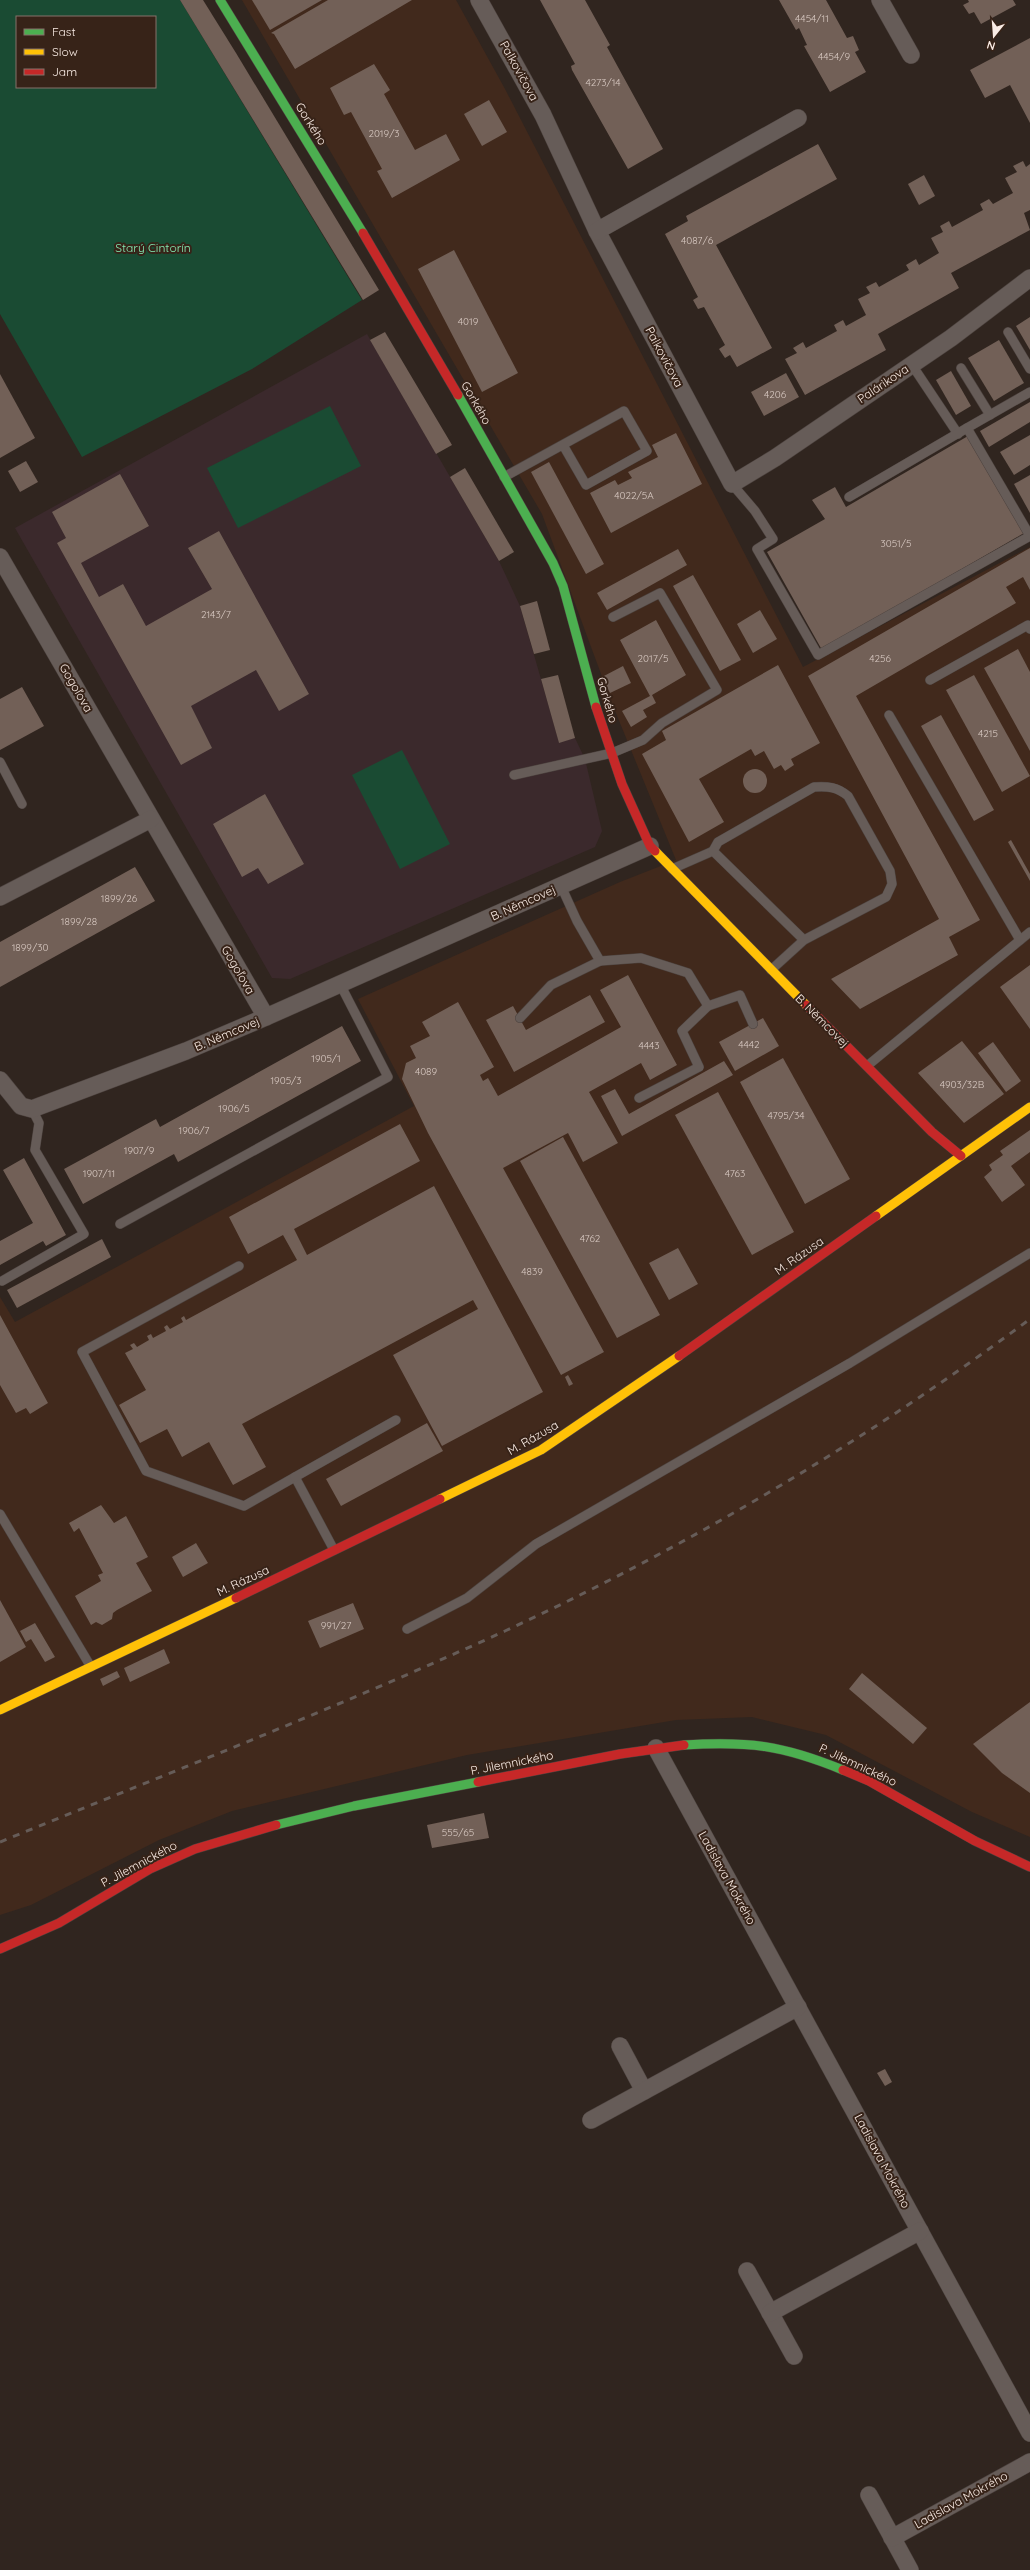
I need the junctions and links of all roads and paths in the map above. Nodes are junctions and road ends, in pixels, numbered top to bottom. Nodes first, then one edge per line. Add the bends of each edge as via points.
1 (220, 0) edge
2 (479, 0) edge
3 (880, 0) edge
4 (911, 55) dead end
5 (798, 118) dead end
6 (597, 231) junction
7 (1028, 284) edge
8 (1008, 332) dead end
9 (912, 365) junction
10 (961, 368) dead end
11 (1030, 369) edge
12 (1030, 392) edge
13 (990, 416) junction
14 (967, 428) junction
15 (958, 434) junction
16 (563, 445) junction
17 (504, 477) junction
18 (732, 484) junction
19 (849, 497) dead end
20 (0, 556) edge
21 (613, 617) dead end
22 (1030, 630) edge
23 (930, 680) dead end
24 (888, 715) dead end
25 (612, 753) junction
26 (0, 762) edge
27 (514, 775) dead end
28 (22, 804) dead end
29 (151, 819) junction
30 (650, 846) junction
31 (713, 851) junction
32 (672, 869) junction
33 (561, 886) junction
34 (0, 897) edge
35 (1030, 932) edge
36 (804, 940) junction
37 (1020, 940) junction
38 (600, 961) junction
39 (771, 970) junction
40 (340, 984) junction
41 (708, 1006) junction
42 (266, 1017) junction
43 (520, 1018) dead end
44 (753, 1024) dead end
45 (867, 1066) junction
46 (0, 1080) edge
47 (640, 1098) dead end
48 (1030, 1107) edge
49 (32, 1109) junction
50 (961, 1156) junction
51 (120, 1224) dead end
52 (1030, 1253) edge
53 (239, 1266) dead end
54 (2, 1280) dead end
55 (396, 1420) dead end
56 (295, 1477) junction
57 (0, 1514) edge
58 (334, 1550) junction
59 (407, 1629) dead end
60 (91, 1667) junction
61 (0, 1710) edge
62 (656, 1748) junction
63 (1030, 1867) edge
64 (0, 1949) edge
65 (798, 2007) junction
66 (620, 2046) dead end
67 (644, 2091) junction
68 (591, 2120) dead end
69 (920, 2231) junction
70 (747, 2271) dead end
71 (770, 2313) junction
72 (794, 2356) dead end
73 (1030, 2433) edge
74 (1030, 2462) edge
75 (870, 2495) dead end
76 (892, 2538) junction
77 (910, 2570) edge

1 - 17 street, Gorkého via 401,295
2 - 6 street, Palkovičova via 543,115
3 - 4 street
5 - 6 street
6 - 18 street, Palkovičova
7 - 9 street, Palárikova
8 - 11 lane
9 - 15 lane
9 - 18 street, Palárikova via 775,458
10 - 13 lane
12 - 13 lane
13 - 14 lane
14 - 15 lane
14 - 18 lane via 1030,536 818,655 757,549 773,539 755,511
15 - 19 lane
16 - 16 lane via 624,411 647,451 586,485
16 - 17 lane
17 - 25 street, Gorkého via 553,563 563,586
20 - 29 street, Gogoľova
21 - 25 lane via 660,593 717,690 662,723 643,740
22 - 23 lane via 1028,625
24 - 37 lane
25 - 27 lane
25 - 30 street, Gorkého via 630,806
26 - 28 lane
29 - 34 street
29 - 42 street, Gogoľova
30 - 32 street, B. Němcovej
30 - 33 street, B. Němcovej
31 - 32 lane
31 - 36 lane
31 - 36 lane via 718,842 814,787 829,786 841,790 848,796 890,871 892,884 886,897
32 - 39 street, B. Němcovej
33 - 38 lane
33 - 40 street, B. Němcovej
35 - 37 lane
36 - 39 lane
37 - 45 lane
38 - 41 lane via 641,958 688,973
38 - 43 lane via 551,985
39 - 45 street, B. Němcovej
40 - 42 street, B. Němcovej
40 - 51 lane via 388,1077
41 - 44 lane via 740,995
41 - 47 lane via 682,1031 699,1067
42 - 49 street, B. Němcovej via 186,1051
45 - 50 street, B. Němcovej via 932,1132
46 - 49 street via 21,1106
48 - 50 street, M. Rázusa
49 - 54 lane via 39,1123 35,1150 84,1234
50 - 58 street, M. Rázusa via 633,1389 541,1450
52 - 59 lane via 844,1367 536,1544 467,1598
53 - 56 lane via 82,1352 146,1471 244,1506
55 - 56 lane
56 - 58 lane
57 - 60 lane
58 - 60 street, M. Rázusa
60 - 61 street, M. Rázusa
62 - 63 street, P. Jilemnického via 728,1742 774,1746 807,1754 869,1781 975,1841
62 - 64 street, P. Jilemnického via 354,1806 233,1837 196,1849 150,1869 59,1924
62 - 65 street, Ladislava Mokrého
65 - 67 street
65 - 69 street, Ladislava Mokrého
66 - 67 street
67 - 68 street
69 - 71 street
69 - 73 street, Ladislava Mokrého
70 - 71 street
71 - 72 street
74 - 76 street, Ladislava Mokrého
75 - 76 street
76 - 77 street

